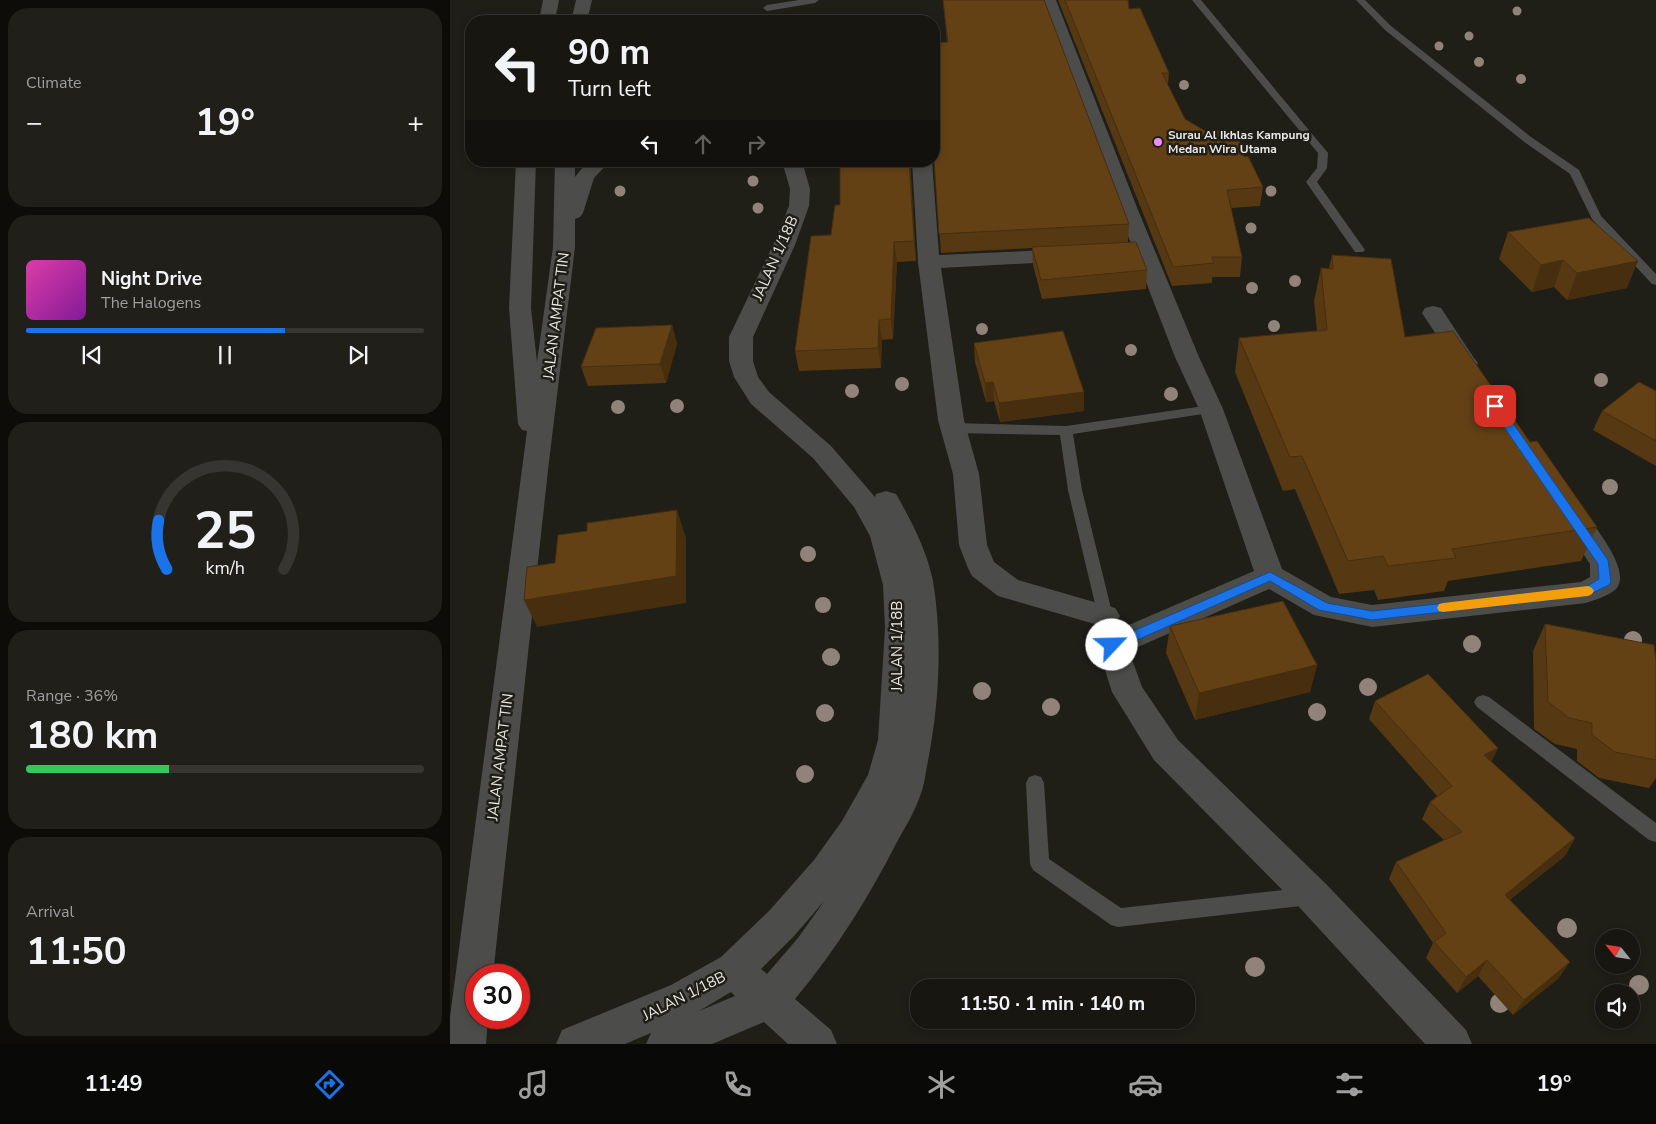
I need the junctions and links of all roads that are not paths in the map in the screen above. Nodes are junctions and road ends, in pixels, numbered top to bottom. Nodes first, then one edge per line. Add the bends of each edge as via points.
1 (584, 0) edge
2 (815, 0) edge
3 (1048, 0) edge
4 (1196, 0) edge
5 (1360, 0) edge
6 (767, 8) dead end
7 (580, 15) edge
8 (526, 167) edge
9 (564, 167) edge
10 (593, 167) edge
11 (794, 167) edge
12 (810, 167) edge
13 (922, 167) edge
14 (564, 247) junction
15 (1359, 250) dead end
16 (1086, 254) edge
17 (929, 262) junction
18 (1656, 281) edge
19 (1433, 314) dead end
20 (1479, 382) edge
21 (1211, 409) junction
22 (954, 428) junction
23 (1066, 431) junction
24 (535, 470) junction
25 (1555, 492) edge
26 (1270, 576) junction
27 (1104, 616) junction
28 (1112, 645) junction
29 (1483, 702) dead end
30 (1035, 783) dead end
31 (1656, 834) edge
32 (1313, 896) junction
33 (734, 970) junction
34 (768, 1001) junction
35 (466, 1044) edge
36 (576, 1044) edge
37 (666, 1044) edge
38 (817, 1044) edge
39 (1452, 1044) edge

1 - 7 street
2 - 6 lane
3 - 21 street via 1135,251
4 - 15 lane via 1323,153 1322,168 1311,182
5 - 18 lane via 1396,35 1527,139 1575,172 1596,218
8 - 24 street, JALAN AMPAT TIN via 520,308
9 - 14 street, JALAN AMPAT TIN
10 - 14 street via 580,183
11 - 33 street, JALAN 1/18B via 800,189 799,206 742,337 741,361 760,398 822,452 864,501 884,536 897,584 900,628 894,740 884,778 854,832 826,872 782,923
12 - 34 street, JALAN 1/18B via 816,188 815,206 760,336 760,358 778,390 840,443 882,493 903,534 918,580 923,638 920,704 904,795 885,834 811,951
13 - 17 street
14 - 24 street, JALAN AMPAT TIN
16 - 17 street
17 - 22 street
19 - 20 street
21 - 23 lane
21 - 26 street
22 - 23 lane
22 - 27 street via 966,474 973,545 982,568 1008,588
23 - 27 lane via 1075,490
24 - 35 street, JALAN AMPAT TIN
25 - 26 street via 1604,563 1605,582 1586,592 1372,616 1324,607
26 - 28 street
27 - 28 lane
28 - 32 street via 1128,692 1166,750
29 - 31 lane
30 - 32 lane via 1040,864 1118,918
32 - 39 street
33 - 34 street
33 - 36 street, JALAN 1/18B via 629,1024
34 - 37 street, JALAN 1/18B
34 - 38 street

